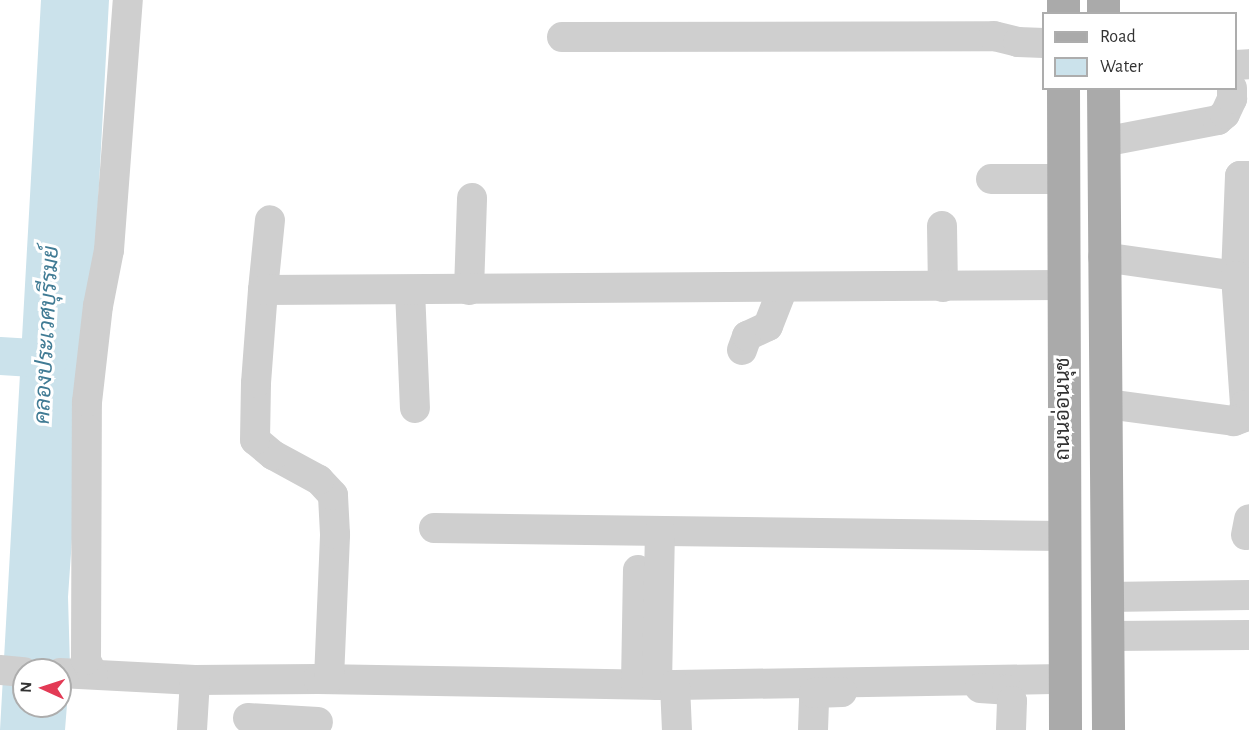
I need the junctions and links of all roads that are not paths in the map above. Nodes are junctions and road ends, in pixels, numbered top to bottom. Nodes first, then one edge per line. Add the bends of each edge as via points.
1 (128, 0) edge
2 (562, 37) dead end
3 (1042, 43) edge
4 (1063, 90) edge
5 (1103, 90) edge
6 (1232, 90) edge
7 (1103, 142) junction
8 (1249, 176) edge
9 (991, 179) dead end
10 (1061, 179) junction
11 (472, 198) dead end
12 (270, 220) dead end
13 (942, 226) dead end
14 (1103, 257) junction
15 (1242, 275) edge
16 (1062, 285) junction
17 (943, 287) junction
18 (783, 288) junction
19 (263, 290) junction
20 (410, 290) junction
21 (470, 290) junction
22 (742, 350) dead end
23 (1106, 405) junction
24 (415, 408) dead end
25 (1245, 419) edge
26 (434, 528) dead end
27 (649, 531) junction
28 (1064, 536) junction
29 (1249, 595) edge
30 (1107, 597) junction
31 (1064, 600) junction
32 (1249, 635) edge
33 (1108, 636) junction
34 (1063, 638) junction
35 (79, 674) edge
36 (323, 679) junction
37 (1065, 679) junction
38 (195, 680) junction
39 (656, 684) junction
40 (248, 718) dead end
41 (284, 725) edge
42 (318, 726) edge
43 (192, 730) edge
44 (677, 730) edge
45 (813, 730) edge
46 (1011, 730) edge
47 (1065, 730) edge
48 (1108, 730) edge

1 - 35 street via 109,250 87,402 86,660
2 - 3 street via 994,36
4 - 10 main road, ถนนอ่อนนุช
5 - 7 main road, ถนนอ่อนนุช
6 - 7 street via 1232,99 1218,120
7 - 14 main road, ถนนอ่อนนุช
8 - 15 street via 1240,176
9 - 10 street
10 - 16 main road, ถนนอ่อนนุช
11 - 21 street
12 - 19 street
13 - 17 street
14 - 15 street
14 - 23 main road, ถนนอ่อนนุช
15 - 25 street
16 - 17 street
16 - 28 main road, ถนนอ่อนนุช
17 - 18 street
18 - 21 street
18 - 22 street via 768,326 747,336
19 - 20 street
19 - 36 street via 255,440 273,455 319,480 333,495 335,534
20 - 21 street
20 - 24 street
23 - 25 street via 1234,421
23 - 30 main road, ถนนอ่อนนุช
26 - 27 street
27 - 28 street
27 - 39 street
28 - 31 main road, ถนนอ่อนนุช
29 - 30 street
30 - 31 main road
30 - 33 main road, ถนนอ่อนนุช
31 - 34 main road, ถนนอ่อนนุช
32 - 33 street
33 - 34 main road
33 - 48 main road, ถนนอ่อนนุช
34 - 37 main road, ถนนอ่อนนุช
35 - 38 street
36 - 38 street
36 - 39 street
36 - 42 street
37 - 39 street
37 - 47 main road, ถนนอ่อนนุช
38 - 43 street
39 - 44 street
40 - 41 street
41 - 42 street
45 - 46 street via 814,693 999,688 1008,690 1012,701

